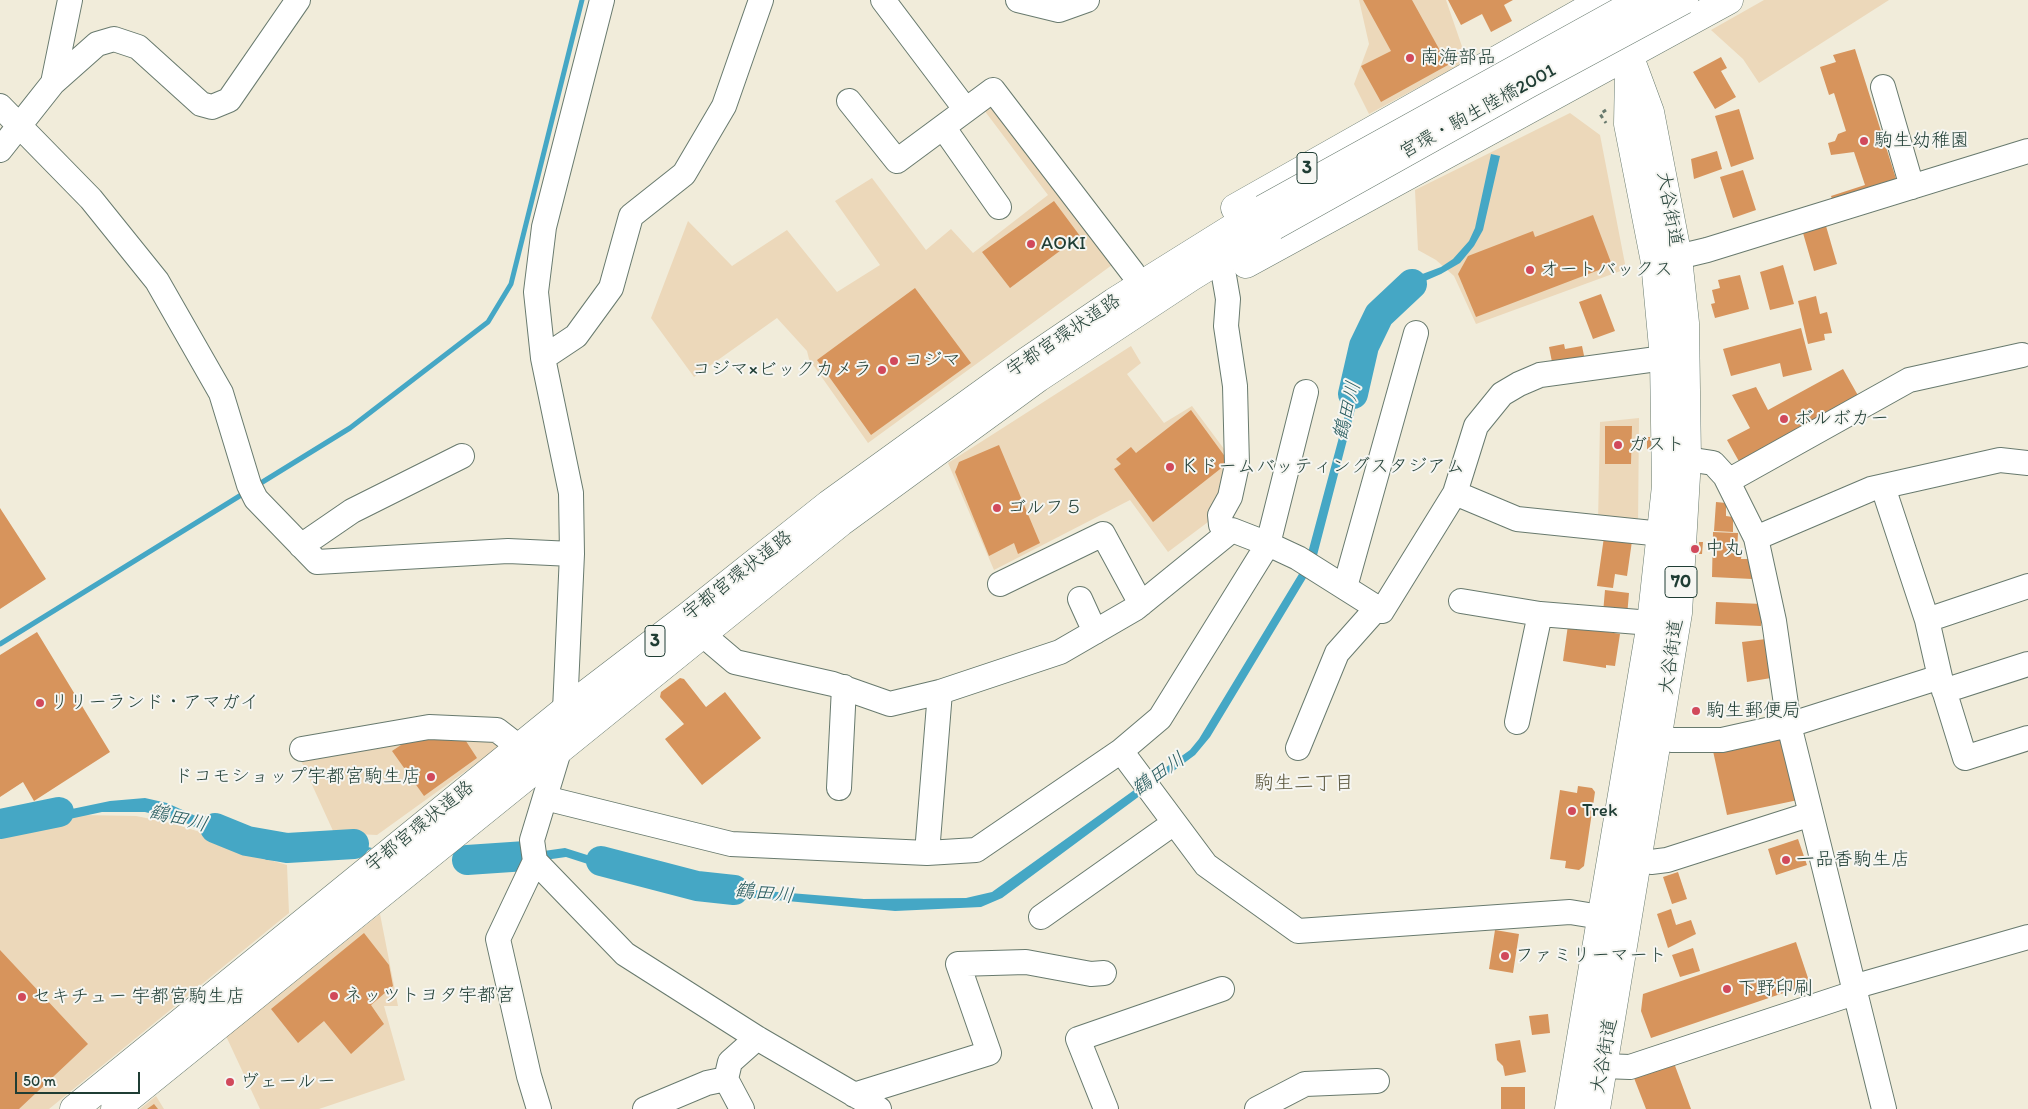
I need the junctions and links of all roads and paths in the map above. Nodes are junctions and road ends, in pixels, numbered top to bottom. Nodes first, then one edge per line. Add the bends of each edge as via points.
1 (70, 0) edge
2 (298, 0) edge
3 (602, 0) edge
4 (761, 0) edge
5 (883, 0) edge
6 (1018, 0) edge
7 (1087, 0) edge
8 (1603, 0) edge
9 (1618, 0) edge
10 (1641, 0) edge
11 (1684, 0) edge
12 (1729, 0) edge
13 (1629, 55) junction
14 (53, 83) junction
15 (1883, 87) dead end
16 (849, 101) dead end
17 (0, 106) edge
18 (966, 110) junction
19 (20, 126) junction
20 (943, 127) junction
21 (0, 150) edge
22 (2028, 151) edge
23 (1912, 187) junction
24 (999, 207) dead end
25 (1269, 218) junction
26 (1666, 260) junction
27 (1133, 273) junction
28 (1224, 276) junction
29 (1416, 333) dead end
30 (2022, 355) dead end
31 (543, 358) junction
32 (1664, 358) junction
33 (1033, 369) junction
34 (1306, 392) dead end
35 (462, 456) dead end
36 (1687, 459) junction
37 (2028, 463) edge
38 (1728, 481) junction
39 (1883, 487) junction
40 (1455, 493) junction
41 (1228, 534) junction
42 (1662, 534) junction
43 (1756, 538) junction
44 (1268, 544) junction
45 (301, 546) junction
46 (572, 554) junction
47 (1000, 584) dead end
48 (2028, 586) edge
49 (1345, 587) junction
50 (1080, 599) dead end
51 (1461, 601) dead end
52 (1141, 604) junction
53 (1377, 608) junction
54 (1540, 614) junction
55 (1927, 620) junction
56 (1651, 623) junction
57 (1095, 632) junction
58 (702, 634) junction
59 (2028, 664) edge
60 (1942, 684) junction
61 (844, 687) junction
62 (940, 692) junction
63 (565, 710) junction
64 (1517, 722) dead end
65 (1789, 725) junction
66 (1632, 733) junction
67 (1659, 738) junction
68 (2028, 738) edge
69 (519, 747) junction
70 (1298, 748) dead end
71 (302, 749) dead end
72 (559, 751) junction
73 (1121, 751) junction
74 (839, 788) dead end
75 (545, 798) junction
76 (1811, 814) junction
77 (1174, 823) junction
78 (534, 850) junction
79 (928, 853) junction
80 (1638, 860) junction
81 (1042, 917) dead end
82 (1602, 917) junction
83 (1628, 922) junction
84 (2028, 937) edge
85 (1104, 973) dead end
86 (1222, 989) dead end
87 (1853, 990) junction
88 (757, 1038) junction
89 (1604, 1066) junction
90 (726, 1079) junction
91 (1377, 1082) dead end
92 (854, 1095) junction
93 (74, 1109) edge
94 (116, 1109) edge
95 (538, 1109) edge
96 (645, 1109) edge
97 (742, 1109) edge
98 (879, 1109) edge
99 (1106, 1109) edge
100 (1257, 1109) edge
101 (1569, 1109) edge
102 (1596, 1109) edge
103 (1884, 1109) edge

1 - 14 street
2 - 14 street via 230,100 212,107 201,104 138,47 114,39 97,44
3 - 31 street via 544,227 536,292
4 - 31 street via 724,106 684,174 631,216 611,288 576,336
5 - 18 street
6 - 7 street via 1059,10
8 - 27 main road, 3 via 1190,234
9 - 13 main road, 大谷街道 / 70
10 - 25 main road, 宮環・駒生陸橋2001 / 3, bridge
11 - 25 main road, 宮環・駒生陸橋2001 / 3, bridge
12 - 13 main road, 3
13 - 26 main road, 大谷街道 / 70 via 1628,124
13 - 28 main road, 3
14 - 19 street
15 - 23 street
16 - 20 street via 897,161
17 - 19 street
18 - 20 street
18 - 27 street via 993,90
19 - 21 street
19 - 45 street via 90,199 157,281 222,393 252,492
20 - 24 street
22 - 23 street
23 - 26 street
25 - 33 main road, 宇都宮環状道路 / 3 via 1191,277
26 - 32 main road, 大谷街道 / 70
26 - 36 main road, 大谷街道 / 70 via 1685,323
27 - 33 main road, 3 via 1083,308
28 - 33 main road, 3 via 1105,349
28 - 41 street via 1228,300 1226,326 1235,386 1237,465 1230,497 1220,515 1221,525
29 - 49 street
30 - 38 street via 1909,380
31 - 46 street via 571,493
32 - 40 street via 1540,376 1502,394 1476,426
32 - 42 main road, 大谷街道 / 70 via 1667,448
33 - 58 main road, 宇都宮環状道路 / 3
33 - 63 main road, 宇都宮環状道路 / 3 via 829,504
34 - 44 street
35 - 45 street via 352,511
36 - 38 street via 1713,463
36 - 67 main road, 大谷街道 / 70 via 1678,613
37 - 39 street via 2000,460
38 - 43 street
39 - 43 street
39 - 55 street
40 - 42 street via 1517,519
40 - 53 street via 1382,611
41 - 44 street via 1232,530
41 - 52 street
42 - 56 main road, 大谷街道 / 70
43 - 65 street via 1774,621
44 - 49 street
44 - 73 street via 1160,718
45 - 46 street via 317,562 508,551
46 - 63 street
47 - 52 street via 1103,534
48 - 55 street
49 - 53 street
50 - 57 street
51 - 54 street
52 - 57 street
53 - 70 street via 1337,653
54 - 56 street
54 - 64 street
55 - 60 street
56 - 66 main road, 大谷街道 / 70
57 - 62 street via 1060,652
58 - 61 street via 735,662
58 - 72 main road, 宇都宮環状道路 / 3
59 - 60 street
60 - 65 street
60 - 68 street via 1965,758
61 - 62 street via 890,704
61 - 74 street
62 - 79 street
63 - 69 main road, 宇都宮環状道路 / 3
63 - 72 street
65 - 67 street via 1722,740
65 - 76 street
66 - 67 street
66 - 82 main road, 大谷街道 / 70
67 - 80 main road, 大谷街道 / 70
69 - 71 street via 497,730 430,727
69 - 93 main road, 宇都宮環状道路 / 3
72 - 75 street
72 - 94 main road, 宇都宮環状道路 / 3
73 - 77 street
73 - 79 street via 976,850
75 - 78 street
75 - 79 street via 731,844
76 - 80 street via 1667,860
76 - 87 street
77 - 81 street
77 - 82 street via 1206,865 1298,931 1570,912
78 - 88 street via 625,954
78 - 95 street via 498,939
80 - 83 main road, 大谷街道 / 70
82 - 83 street
82 - 101 main road, 大谷街道 / 70
83 - 89 main road, 大谷街道 / 70
84 - 87 street
85 - 92 street via 1091,974 1026,962 958,964 990,1053
86 - 99 street via 1078,1039
87 - 89 street via 1630,1067
87 - 103 street
88 - 90 street via 730,1062
88 - 92 street
89 - 102 main road, 大谷街道 / 70
90 - 96 street via 707,1083
90 - 97 street
91 - 100 street via 1305,1084
92 - 98 street

